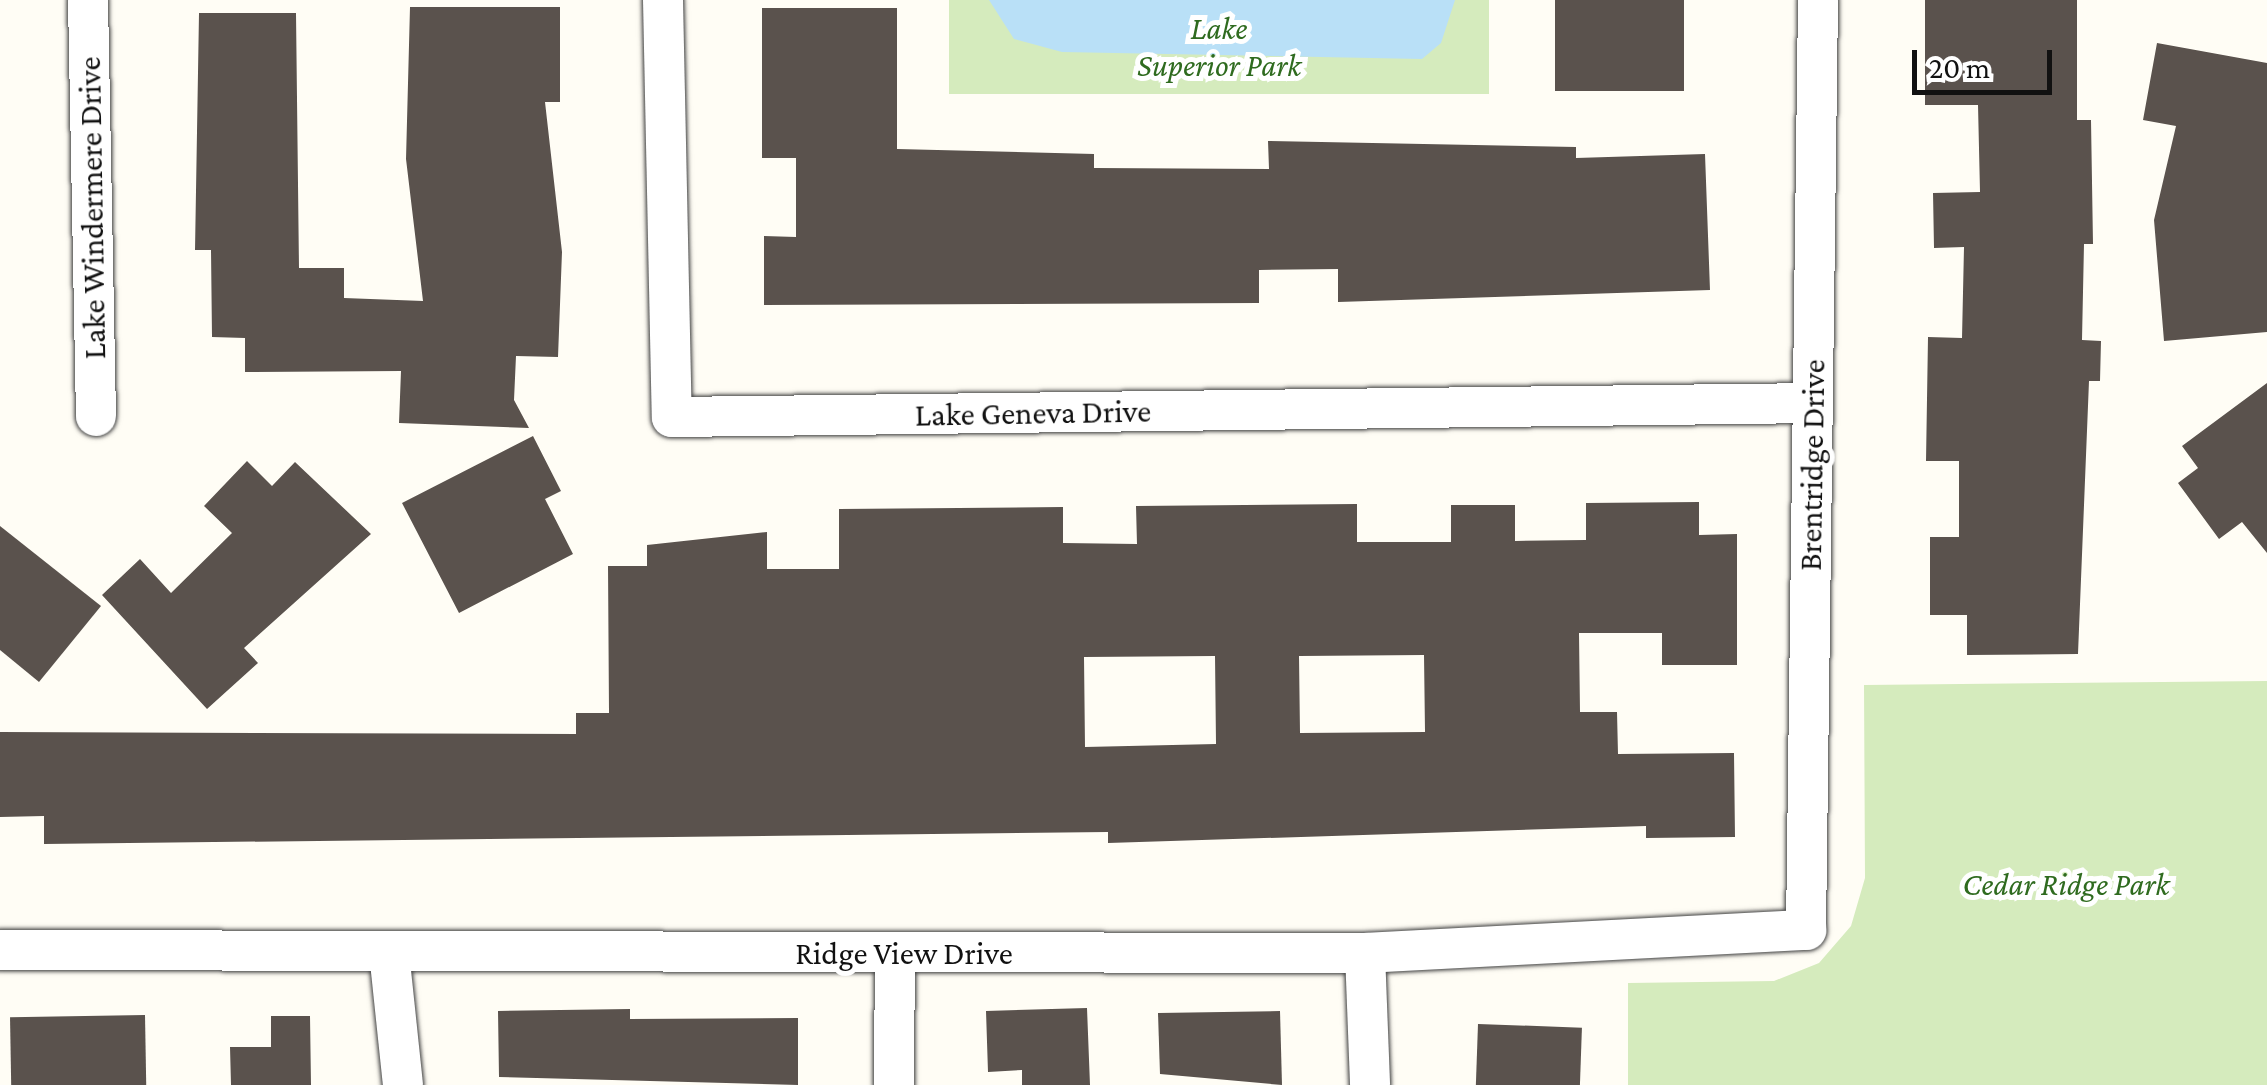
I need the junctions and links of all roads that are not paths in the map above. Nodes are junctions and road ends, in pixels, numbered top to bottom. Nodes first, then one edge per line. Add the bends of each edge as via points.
1 (88, 0) edge
2 (662, 0) edge
3 (1818, 0) edge
4 (1812, 403) junction
5 (96, 416) dead end
6 (1806, 930) joint
7 (0, 950) edge
8 (389, 952) junction
9 (895, 953) junction
10 (1366, 953) junction
11 (403, 1085) edge
12 (894, 1085) edge
13 (1370, 1085) edge

1 - 5 street, Lake Windermere Drive
2 - 4 street, Lake Geneva Drive via 672,418
3 - 4 street, Brentridge Drive
4 - 6 street, Brentridge Drive
6 - 10 street, Ridge View Drive
7 - 8 street, Ridge View Drive
8 - 9 street, Ridge View Drive
8 - 11 street
9 - 10 street, Ridge View Drive
9 - 12 street
10 - 13 street

